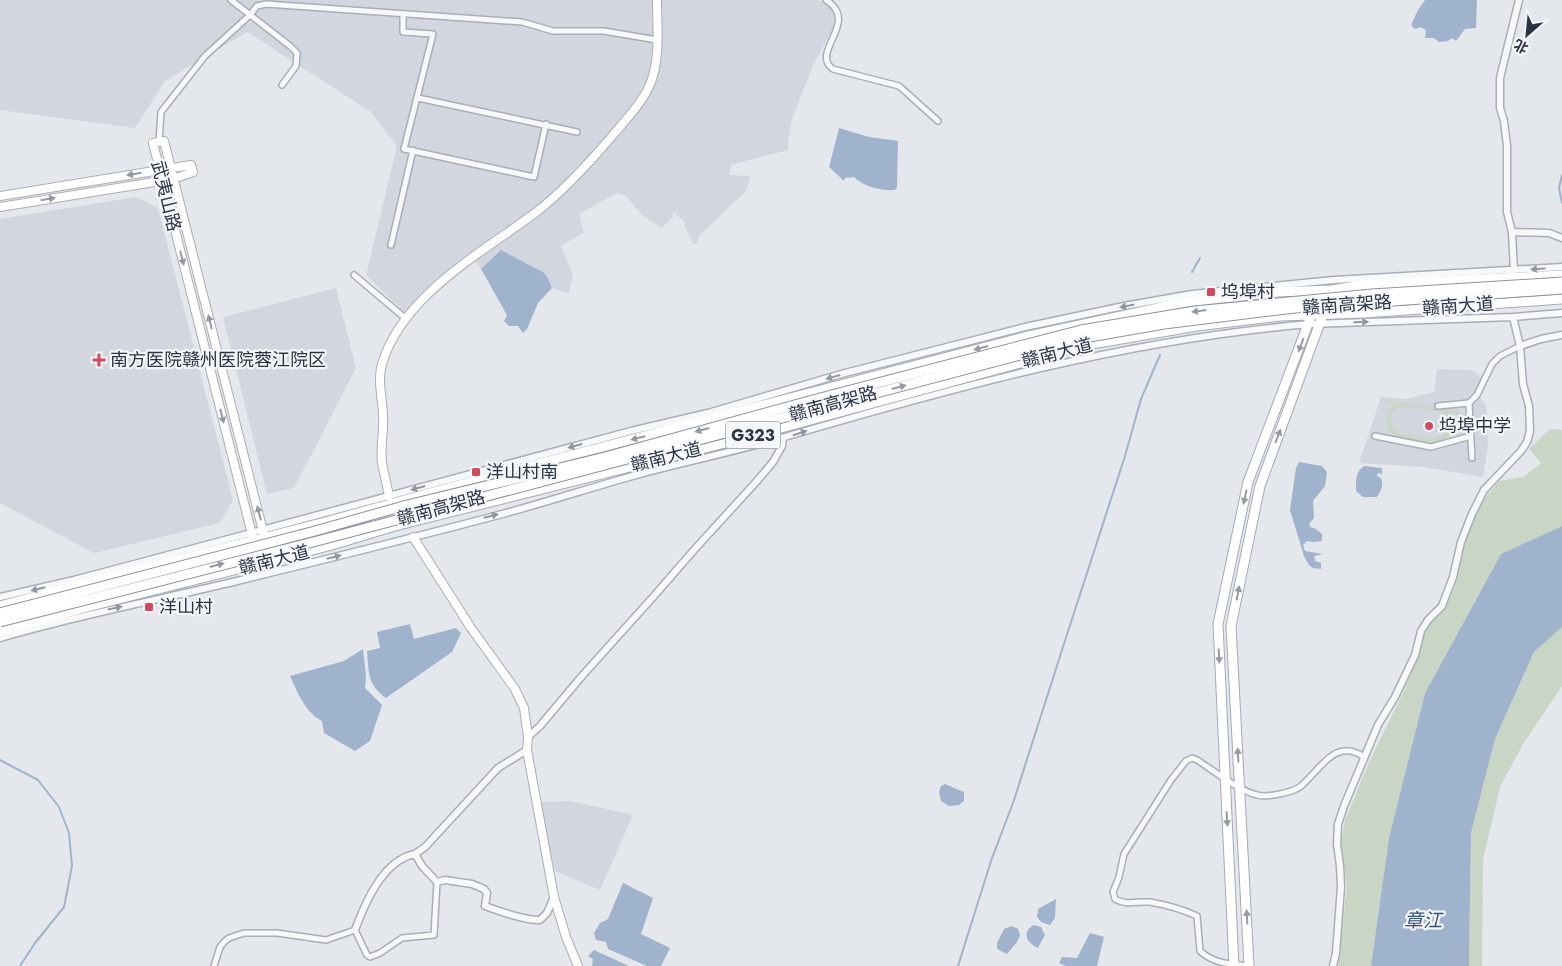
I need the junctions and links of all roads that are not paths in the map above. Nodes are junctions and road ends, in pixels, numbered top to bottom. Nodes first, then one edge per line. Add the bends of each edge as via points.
1 (231, 0) edge
2 (656, 0) edge
3 (826, 0) edge
4 (1519, 0) edge
5 (403, 14) junction
6 (250, 15) junction
7 (657, 40) junction
8 (282, 85) dead end
9 (418, 98) junction
10 (938, 121) dead end
11 (546, 124) junction
12 (577, 132) dead end
13 (159, 141) junction
14 (412, 150) junction
15 (170, 168) junction
16 (160, 170) junction
17 (173, 179) junction
18 (162, 180) junction
19 (0, 196) edge
20 (0, 207) edge
21 (1512, 232) junction
22 (1562, 238) edge
23 (391, 245) dead end
24 (1562, 267) edge
25 (1514, 274) junction
26 (354, 275) dead end
27 (1562, 275) edge
28 (1334, 280) junction
29 (1562, 282) edge
30 (1364, 285) junction
31 (1320, 286) junction
32 (1331, 290) junction
33 (1562, 290) edge
34 (1278, 292) junction
35 (1562, 299) edge
36 (1364, 313) junction
37 (1562, 313) edge
38 (1313, 314) junction
39 (1323, 314) junction
40 (1280, 316) junction
41 (1512, 317) junction
42 (405, 318) junction
43 (1321, 323) junction
44 (1310, 324) junction
45 (1562, 335) edge
46 (1520, 346) junction
47 (1469, 402) junction
48 (1438, 406) dead end
49 (725, 415) junction
50 (655, 434) junction
51 (1375, 436) dead end
52 (1471, 436) junction
53 (783, 438) junction
54 (733, 440) junction
55 (662, 458) junction
56 (1472, 458) dead end
57 (389, 500) junction
58 (325, 522) junction
59 (395, 526) junction
60 (264, 534) junction
61 (253, 536) junction
62 (413, 537) junction
63 (332, 545) junction
64 (271, 561) junction
65 (260, 564) junction
66 (88, 583) junction
67 (0, 597) edge
68 (28, 599) junction
69 (95, 605) junction
70 (0, 606) edge
71 (0, 613) edge
72 (0, 622) edge
73 (34, 622) junction
74 (0, 631) edge
75 (0, 638) edge
76 (528, 738) junction
77 (527, 750) junction
78 (1364, 757) junction
79 (1225, 778) junction
80 (1240, 788) junction
81 (415, 854) junction
82 (437, 882) junction
83 (554, 897) junction
84 (355, 930) junction
85 (576, 964) edge
86 (1234, 965) edge
87 (214, 966) edge
88 (1249, 966) edge
89 (1334, 966) edge

1 - 6 street
2 - 7 main road
3 - 10 street via 838,11 839,20 828,48 829,66 899,86
4 - 21 street via 1500,78 1500,108 1507,146 1507,212
5 - 6 street via 266,4 257,6
5 - 7 street via 522,22 553,31 604,31
5 - 9 street via 403,32 433,34
6 - 8 street via 296,53 296,66
6 - 13 street via 205,56 161,112
7 - 42 main road via 653,76 642,98 601,149 537,212 473,256
9 - 11 street
9 - 14 street via 404,149
11 - 12 street
11 - 14 street via 534,177
13 - 15 main road, 武夷山路 via 164,141
13 - 16 main road, 武夷山路 via 153,144
14 - 23 street
15 - 16 main road
15 - 17 main road, 武夷山路
15 - 17 main road via 191,165 193,172
16 - 18 main road, 武夷山路
16 -> 19 main road
17 - 18 main road
60 -> 17 main road, 武夷山路
20 -> 18 main road
18 -> 61 main road, 武夷山路
21 - 22 street via 1555,234
21 - 25 street
24 -> 25 street
25 - 27 main road, 赣南大道
25 - 28 street
25 - 30 main road, 赣南大道 / G323
26 - 42 street
28 - 31 street
28 - 32 main road
29 -> 71 main road, 赣南高架路, bridge via 1372,294 1195,311 1081,330
30 - 32 main road, 赣南大道 / G323
30 - 36 main road
31 - 32 main road, 赣南大道 / G323
31 - 34 main road, 赣南大道 / G323
31 - 38 main road
31 -> 57 street via 1192,294 1025,327 631,431
32 - 39 main road
72 -> 33 main road, 赣南高架路, bridge via 1084,338 1164,324 1295,308
34 - 40 main road
34 -> 49 main road, 赣南大道 / G323 via 1186,302 1024,337
35 - 36 main road, 赣南大道 / G323
36 - 39 main road, 赣南大道 / G323
37 - 41 street
38 - 39 main road, 赣南大道 / G323
38 - 40 main road, 赣南大道 / G323
38 - 44 main road
39 - 43 main road
40 - 54 main road, 赣南大道 / G323 via 1086,345
43 -> 41 street
41 - 46 street
42 - 57 main road via 381,367 382,462
43 - 44 street
80 -> 43 main road via 1231,626 1260,486
53 -> 44 street via 1034,368 1190,338
44 -> 79 main road via 1248,482 1218,624
45 - 46 street
46 - 47 street via 1492,364 1477,395
46 - 78 street via 1522,384 1529,406 1527,442 1484,490 1461,542 1442,606 1421,632 1415,655
47 - 48 street
47 - 52 street
49 - 50 main road, 赣南大道 / G323
49 - 54 main road
50 - 55 main road
50 -> 57 main road, 赣南大道 / G323
51 - 52 street via 1431,446
52 - 56 street
62 -> 53 street via 638,474
53 - 76 street via 773,462 757,481
54 - 55 main road, 赣南大道 / G323
55 - 59 main road, 赣南大道 / G323
57 - 58 main road, 赣南大道 / G323
57 - 59 main road
57 - 60 street
58 - 60 main road, 赣南大道 / G323
58 - 63 main road
59 - 63 main road, 赣南大道 / G323
60 - 61 main road, 赣南大道 / G323
60 - 64 main road, 武夷山路
61 - 65 main road, 武夷山路
61 - 66 main road, 赣南大道 / G323
61 -> 67 street
75 -> 62 street via 85,614
62 - 76 main road via 471,628 515,689 524,708
63 - 64 main road, 赣南大道 / G323
64 - 65 main road, 赣南大道 / G323
65 - 69 main road, 赣南大道 / G323
66 - 68 main road, 赣南大道 / G323
66 - 69 main road
68 - 70 main road, 赣南大道 / G323
68 - 73 main road
69 - 73 main road, 赣南大道 / G323
73 - 74 main road, 赣南大道 / G323
76 - 77 main road
77 - 81 street via 498,768
77 - 83 main road
78 - 80 street via 1348,751 1334,753 1293,791 1258,796
78 - 89 street via 1338,824 1341,887
79 - 80 street
79 -> 86 main road
79 - 86 street via 1197,760 1186,760 1124,854 1113,892 1115,899 1123,904 1148,902 1197,916 1200,951 1207,958
88 -> 80 main road
81 - 82 street
81 - 84 street via 405,856 392,865 365,905
82 - 83 street via 472,884 486,892 485,906 534,920 544,917
82 - 84 street via 434,935 402,938 370,957
83 - 85 main road
84 - 87 street via 326,940 244,933 225,940
86 - 88 street

